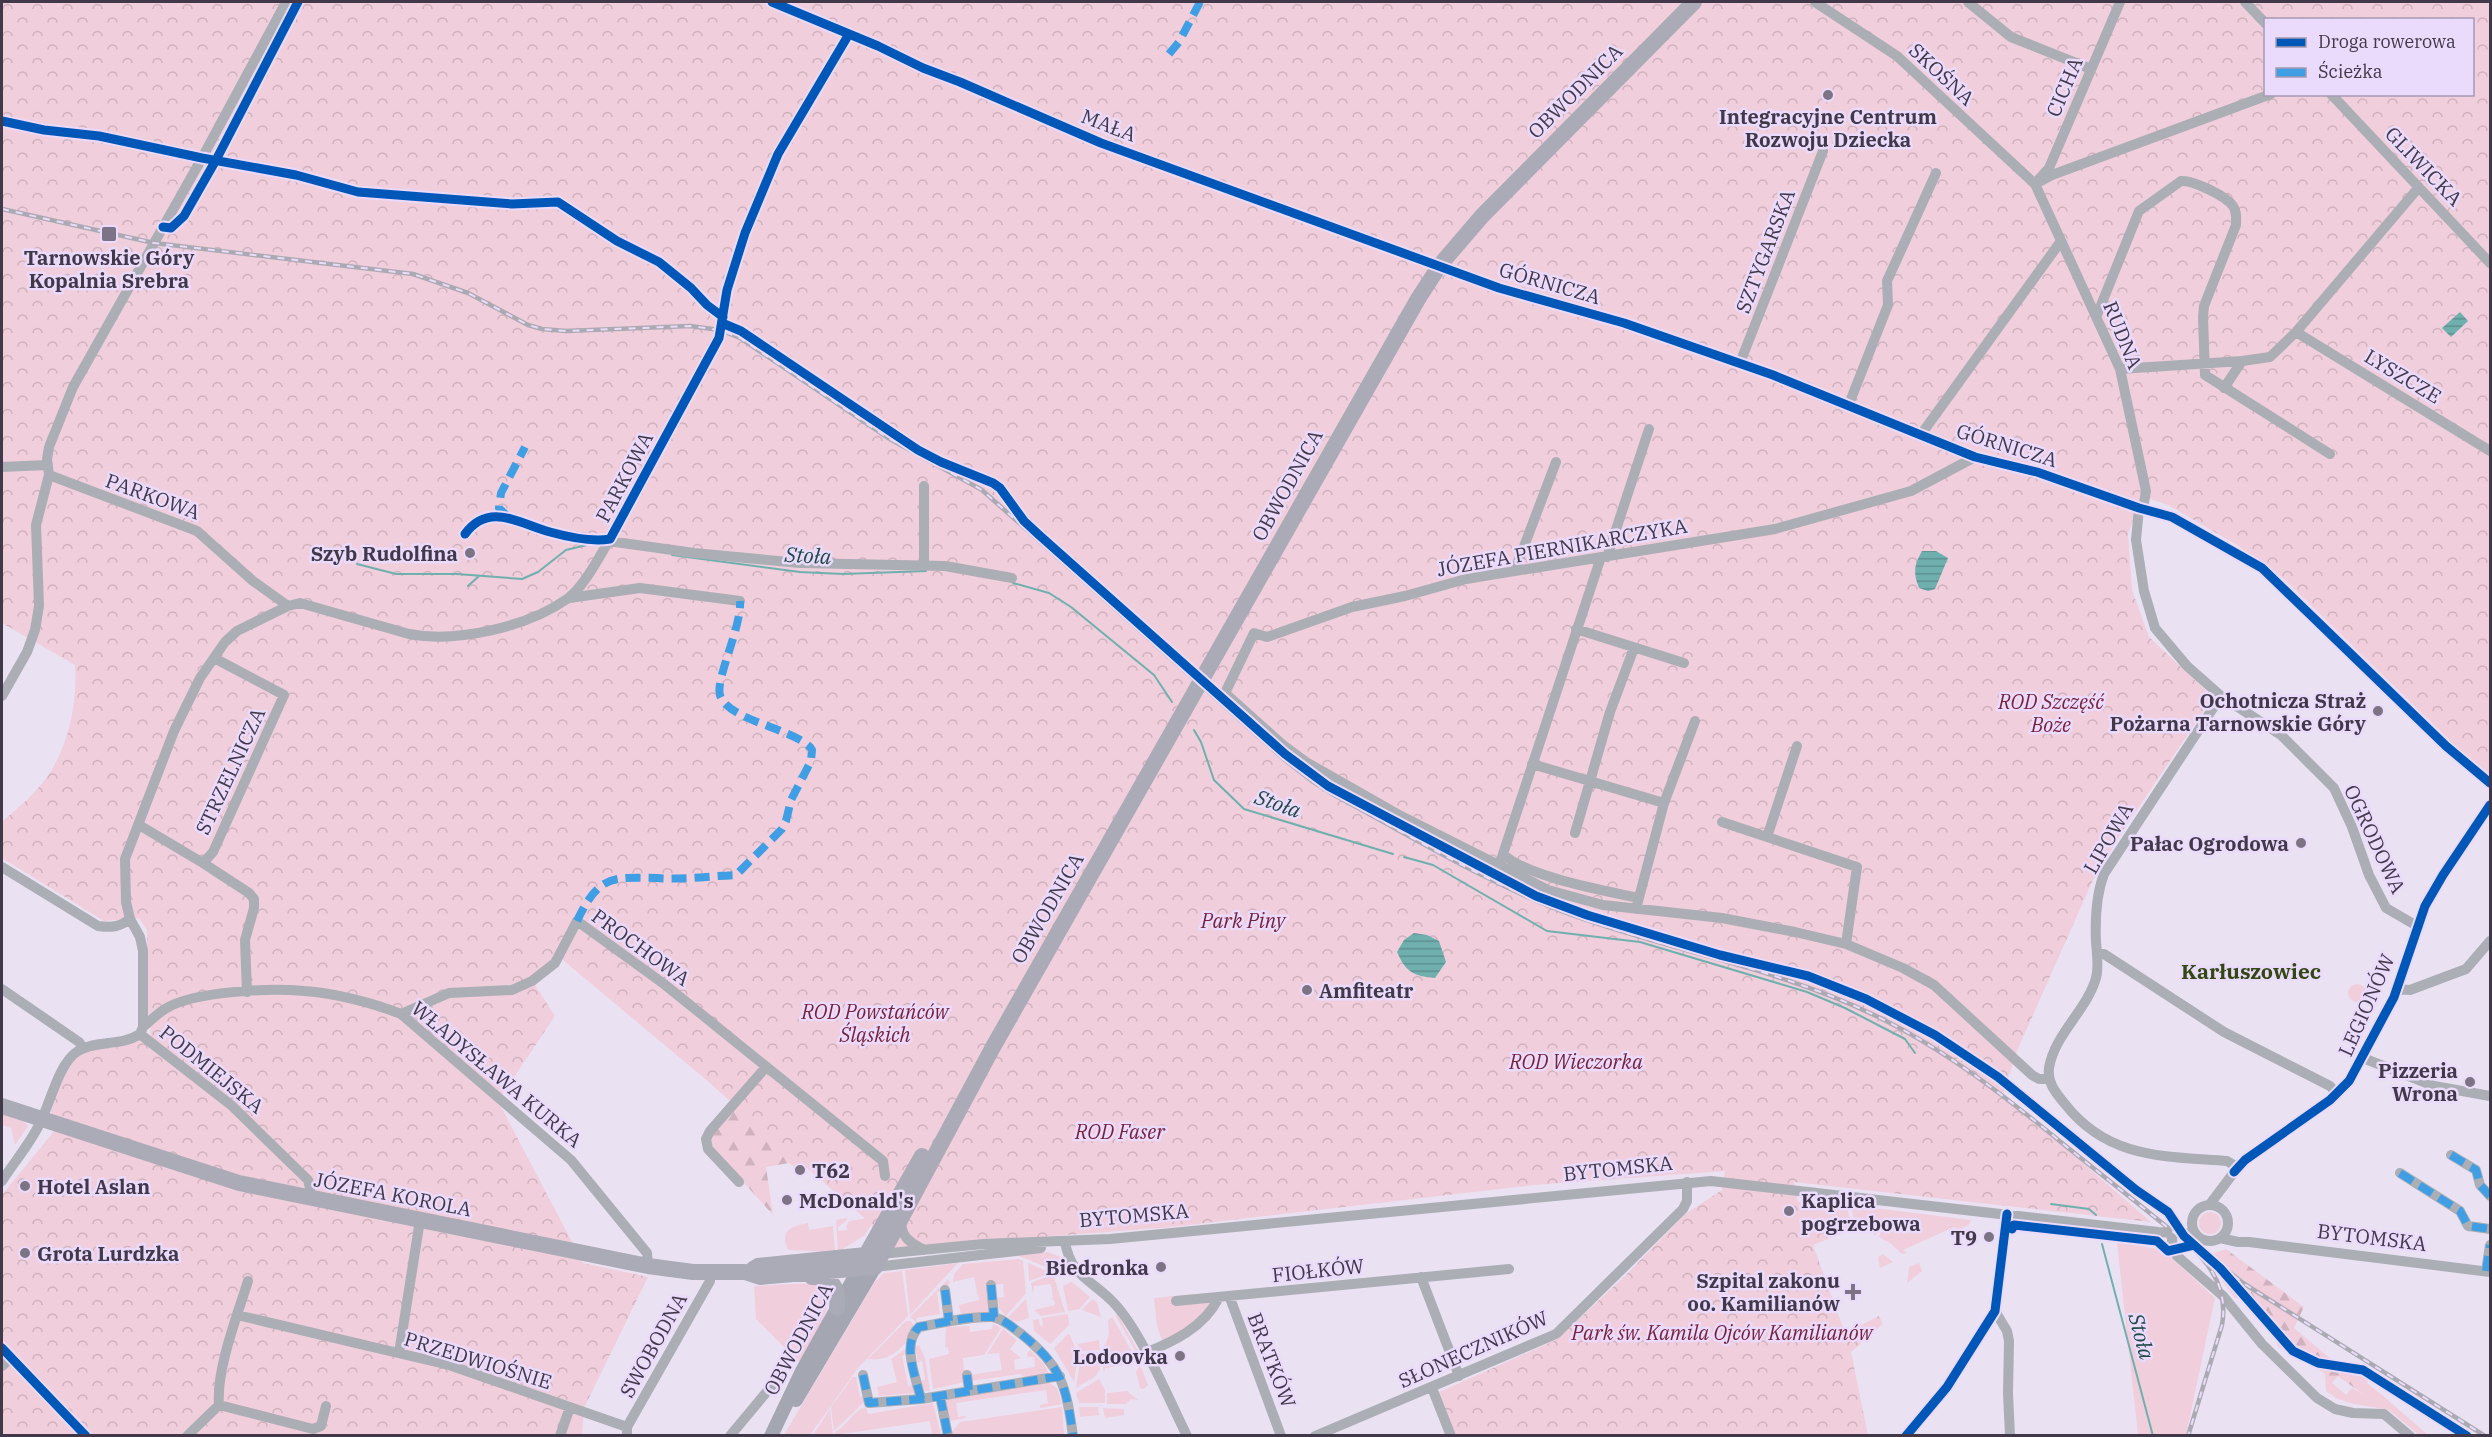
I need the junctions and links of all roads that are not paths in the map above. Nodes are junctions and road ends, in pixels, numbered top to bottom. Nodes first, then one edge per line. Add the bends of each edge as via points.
1 (286, 2) edge
2 (772, 2) edge
3 (1694, 2) edge
4 (1815, 2) edge
5 (1968, 2) edge
6 (2121, 2) edge
7 (2245, 2) edge
8 (2264, 23) edge
9 (2091, 69) junction
10 (2266, 96) edge
11 (2333, 96) edge
12 (2, 121) edge
13 (1823, 151) dead end
14 (202, 158) junction
15 (1936, 173) dead end
16 (2035, 184) junction
17 (2419, 187) junction
18 (2061, 241) junction
19 (2490, 263) edge
20 (1440, 266) junction
21 (2097, 315) junction
22 (2296, 332) junction
23 (719, 338) dead end
24 (2242, 361) junction
25 (1740, 363) junction
26 (2205, 364) junction
27 (2120, 369) junction
28 (2224, 388) junction
29 (1849, 404) junction
30 (1649, 429) dead end
31 (1920, 436) junction
32 (2490, 451) edge
33 (2330, 454) dead end
34 (1975, 457) junction
35 (1556, 462) dead end
36 (2, 467) edge
37 (48, 470) junction
38 (924, 486) dead end
39 (2141, 508) junction
40 (508, 517) dead end
41 (610, 540) junction
42 (1604, 557) junction
43 (924, 565) junction
44 (1515, 570) junction
45 (1012, 578) dead end
46 (569, 598) junction
47 (740, 601) dead end
48 (288, 606) junction
49 (1576, 630) junction
50 (1634, 648) junction
51 (214, 658) junction
52 (1684, 663) dead end
53 (2, 696) edge
54 (2221, 696) junction
55 (1695, 721) dead end
56 (1797, 746) dead end
57 (1532, 764) junction
58 (1588, 782) junction
59 (2490, 783) edge
60 (1664, 803) junction
61 (2490, 805) edge
62 (1722, 822) dead end
63 (139, 825) junction
64 (1575, 833) dead end
65 (1767, 837) junction
66 (1501, 859) junction
67 (203, 863) junction
68 (2, 867) edge
69 (1639, 898) junction
70 (1636, 909) junction
71 (130, 919) junction
72 (2417, 926) junction
73 (2490, 941) edge
74 (1846, 944) junction
75 (2097, 954) junction
76 (2397, 988) junction
77 (2, 989) edge
78 (247, 992) junction
79 (143, 1001) junction
80 (165, 1009) junction
81 (401, 1014) junction
82 (142, 1030) junction
83 (993, 1047) junction
84 (83, 1048) junction
85 (2363, 1058) junction
86 (766, 1067) junction
87 (2049, 1079) junction
88 (2337, 1094) junction
89 (2490, 1096) edge
90 (2, 1106) edge
91 (42, 1119) junction
92 (2451, 1155) dead end
93 (2237, 1167) junction
94 (2400, 1173) dead end
95 (885, 1176) dead end
96 (2, 1181) edge
97 (2227, 1181) junction
98 (739, 1182) dead end
99 (1687, 1182) junction
100 (2490, 1196) edge
101 (309, 1198) junction
102 (2210, 1204) junction
103 (2223, 1210) junction
104 (2007, 1214) junction
105 (901, 1218) junction
106 (2192, 1220) junction
107 (420, 1221) junction
108 (2228, 1225) junction
109 (2490, 1229) edge
110 (2173, 1233) junction
111 (2196, 1234) junction
112 (2220, 1238) junction
113 (1065, 1242) junction
114 (2249, 1242) junction
115 (2490, 1245) edge
116 (924, 1250) junction
117 (870, 1261) junction
118 (648, 1266) junction
119 (1509, 1269) dead end
120 (711, 1272) junction
121 (745, 1272) junction
122 (2488, 1272) edge
123 (806, 1274) junction
124 (1421, 1277) junction
125 (248, 1281) dead end
126 (991, 1285) dead end
127 (945, 1290) dead end
128 (1230, 1298) junction
129 (1218, 1299) junction
130 (1176, 1301) dead end
131 (837, 1308) junction
132 (1995, 1311) junction
133 (242, 1316) junction
134 (994, 1317) junction
135 (949, 1322) junction
136 (2, 1348) edge
137 (399, 1353) junction
138 (1145, 1353) junction
139 (11, 1358) junction
140 (2, 1366) edge
141 (863, 1375) dead end
142 (967, 1375) dead end
143 (1060, 1376) junction
144 (1460, 1376) junction
145 (779, 1377) dead end
146 (1432, 1388) junction
147 (969, 1391) junction
148 (940, 1396) junction
149 (921, 1399) junction
150 (219, 1405) junction
151 (326, 1406) dead end
152 (570, 1407) junction
153 (627, 1431) edge
154 (1331, 1433) edge
155 (86, 1436) edge
156 (187, 1436) edge
157 (560, 1436) edge
158 (730, 1436) edge
159 (773, 1436) edge
160 (948, 1436) edge
161 (1072, 1436) edge
162 (1187, 1436) edge
163 (1281, 1436) edge
164 (1315, 1436) edge
165 (1451, 1436) edge
166 (1906, 1436) edge
167 (2010, 1436) edge
168 (2410, 1436) edge

1 - 14 street
2 - 20 street, MAŁA via 1101,142
3 - 20 highway, OBWODNICA via 1502,194
4 - 16 street, SKOŚNA via 1897,56
5 - 9 street via 2011,38
6 - 9 street, CICHA
7 - 8 street
9 - 16 street, CICHA via 2049,168
10 - 16 street
11 - 17 street, GLIWICKA
12 - 14 street
13 - 25 street, SZTYGARSKA
14 - 37 street via 73,387 49,447
15 - 29 street via 1887,281 1888,305
16 - 18 street, RUDNA
17 - 19 street, GLIWICKA
17 - 22 street
18 - 21 street, RUDNA
18 - 31 street
20 - 25 street, GÓRNICZA
20 - 83 highway, OBWODNICA via 1400,328
21 - 26 street via 2139,211 2175,184 2188,181 2226,199 2236,214 2231,240 2204,306
21 - 27 street, RUDNA
22 - 24 street via 2270,357
22 - 32 street, LYSZCZE
23 - 41 street, PARKOWA
24 - 26 street
24 - 28 street
25 - 29 street, GÓRNICZA
26 - 27 street
26 - 28 street via 2205,375
27 - 39 street, RUDNA via 2146,491
28 - 33 street
29 - 31 street, GÓRNICZA
30 - 42 street
31 - 34 street, GÓRNICZA
34 - 39 street, GÓRNICZA via 2037,472
34 - 42 street, JÓZEFA PIERNIKARCZYKA via 1911,491 1785,526
35 - 44 street
36 - 37 street
37 - 48 street, PARKOWA via 197,531
37 - 53 street via 36,525 37,621 27,652
38 - 43 street
39 - 54 street, OGRODOWA via 2136,540 2155,628 2187,666
39 - 59 street, GÓRNICZA via 2172,517 2262,568 2446,746
40 - 41 street, PARKOWA via 558,534
41 - 43 street, PARKOWA via 800,563
41 - 46 street, PARKOWA
42 - 44 street, JÓZEFA PIERNIKARCZYKA
42 - 49 street
43 - 45 street, PARKOWA
44 - 66 street, JÓZEFA PIERNIKARCZYKA via 1352,607 1267,637 1254,633 1225,693 1306,762 1410,821
46 - 47 street via 640,588
46 - 48 street, PARKOWA via 537,615 503,626 466,635 426,637 319,607 300,603
48 - 51 street via 237,631
49 - 50 street
49 - 57 street
50 - 52 street
50 - 58 street
51 - 63 street via 174,730
51 - 67 street, STRZELNICZA via 284,695 213,852
54 - 72 street, OGRODOWA via 2281,735 2334,788 2386,908
54 - 75 street, LIPOWA via 2104,874 2098,893
55 - 60 street
56 - 65 street
57 - 58 street
57 - 66 street
58 - 60 street
58 - 64 street
60 - 69 street
61 - 72 street, LEGIONÓW via 2443,875
62 - 65 street
63 - 67 street, STRZELNICZA
63 - 71 street via 125,859
65 - 74 street via 1857,867
66 - 69 street via 1592,888
66 - 70 street via 1531,882 1568,896
67 - 78 street via 254,899 245,940
68 - 71 street via 99,926 121,926
69 - 70 street
70 - 74 street via 1722,918
71 - 79 street, PODMIEJSKA via 143,951
72 - 76 street, LEGIONÓW
73 - 76 street via 2466,969 2410,990
74 - 87 street via 1934,985 2032,1075
75 - 87 street, LIPOWA via 2096,980 2052,1059
75 - 88 street via 2104,954 2224,1032 2330,1086
76 - 85 street, LEGIONÓW
77 - 84 street
78 - 80 street, WŁADYSŁAWA KURKA via 199,997
78 - 81 street, WŁADYSŁAWA KURKA via 304,990
79 - 80 street
79 - 82 street, PODMIEJSKA
80 - 82 street, WŁADYSŁAWA KURKA
81 - 86 street, PROCHOWA via 449,993 512,990 532,981 555,963 577,921 664,984
81 - 118 street, WŁADYSŁAWA KURKA via 571,1160 647,1253
82 - 84 street via 131,1039
82 - 101 street, PODMIEJSKA via 231,1105 308,1180
83 - 105 highway, OBWODNICA
83 - 117 highway, OBWODNICA via 938,1130
84 - 91 street via 65,1065
85 - 88 street, LEGIONÓW
85 - 89 street via 2434,1086
86 - 95 street, PROCHOWA via 883,1161
86 - 98 street via 706,1139 711,1154
87 - 93 street via 2072,1114 2100,1137 2137,1153 2227,1161
88 - 93 street, LEGIONÓW
90 - 91 highway, JÓZEFA KOROLA
91 - 96 street
91 - 101 highway, JÓZEFA KOROLA via 239,1183
92 - 100 street via 2476,1170 2480,1185
93 - 97 street, LEGIONÓW
94 - 109 street via 2463,1206 2468,1226
97 - 102 street, LEGIONÓW
97 - 103 street, LEGIONÓW
99 - 104 street, BYTOMSKA via 1729,1181
99 - 113 street, BYTOMSKA
99 - 144 street, SŁONECZNIKÓW via 1688,1196 1683,1209 1556,1335
101 - 107 highway, JÓZEFA KOROLA
102 - 103 street
102 - 106 street via 2198,1209
103 - 108 street
104 - 110 street, BYTOMSKA
104 - 132 street
105 - 116 street via 904,1237
105 - 117 highway, OBWODNICA
106 - 110 street
106 - 111 street
107 - 118 highway, JÓZEFA KOROLA
107 - 137 street
108 - 112 street
108 - 114 street
110 - 111 street, BYTOMSKA
110 - 168 street via 2177,1256 2223,1296 2262,1344 2317,1398 2335,1409 2384,1414
111 - 112 street via 2209,1241
112 - 114 street, BYTOMSKA
113 - 116 street, BYTOMSKA
113 - 117 street, BYTOMSKA via 1038,1248
113 - 138 street via 1071,1265 1115,1304
114 - 122 street, BYTOMSKA
115 - 122 street
116 - 117 street, BYTOMSKA
117 - 121 highway, JÓZEFA KOROLA via 758,1266
117 - 123 highway, JÓZEFA KOROLA
117 - 131 main road, OBWODNICA
117 - 159 main road, OBWODNICA
118 - 120 highway, JÓZEFA KOROLA
119 - 124 street, FIOŁKÓW
120 - 121 highway, JÓZEFA KOROLA
120 - 153 street, SWOBODNA via 710,1281
121 - 123 highway, JÓZEFA KOROLA via 760,1277
123 - 131 highway via 832,1282 837,1290
124 - 128 street, FIOŁKÓW
124 - 144 street
125 - 133 street
126 - 134 street
127 - 135 street
128 - 129 street, FIOŁKÓW
128 - 163 street, BRATKÓW
129 - 130 street, FIOŁKÓW
129 - 138 street via 1185,1334
131 - 159 main road, OBWODNICA via 802,1371
132 - 166 street via 1947,1387
132 - 167 street via 2009,1341
133 - 137 street, PRZEDWIOŚNIE
133 - 150 street via 218,1389
134 - 135 street
134 - 143 street via 1038,1348
135 - 149 street via 919,1327 913,1333 910,1348
136 - 139 street
137 - 152 street, PRZEDWIOŚNIE via 449,1365
138 - 162 street
139 - 140 street
139 - 155 street
141 - 149 street via 869,1403
142 - 147 street
143 - 147 street
143 - 161 street via 1069,1405
144 - 146 street, SŁONECZNIKÓW
145 - 158 street
146 - 154 street, SŁONECZNIKÓW
146 - 165 street
147 - 148 street
148 - 149 street
148 - 160 street
150 - 151 street via 313,1430 321,1426
150 - 156 street
152 - 153 street, PRZEDWIOŚNIE
152 - 157 street
154 - 164 street, SŁONECZNIKÓW

